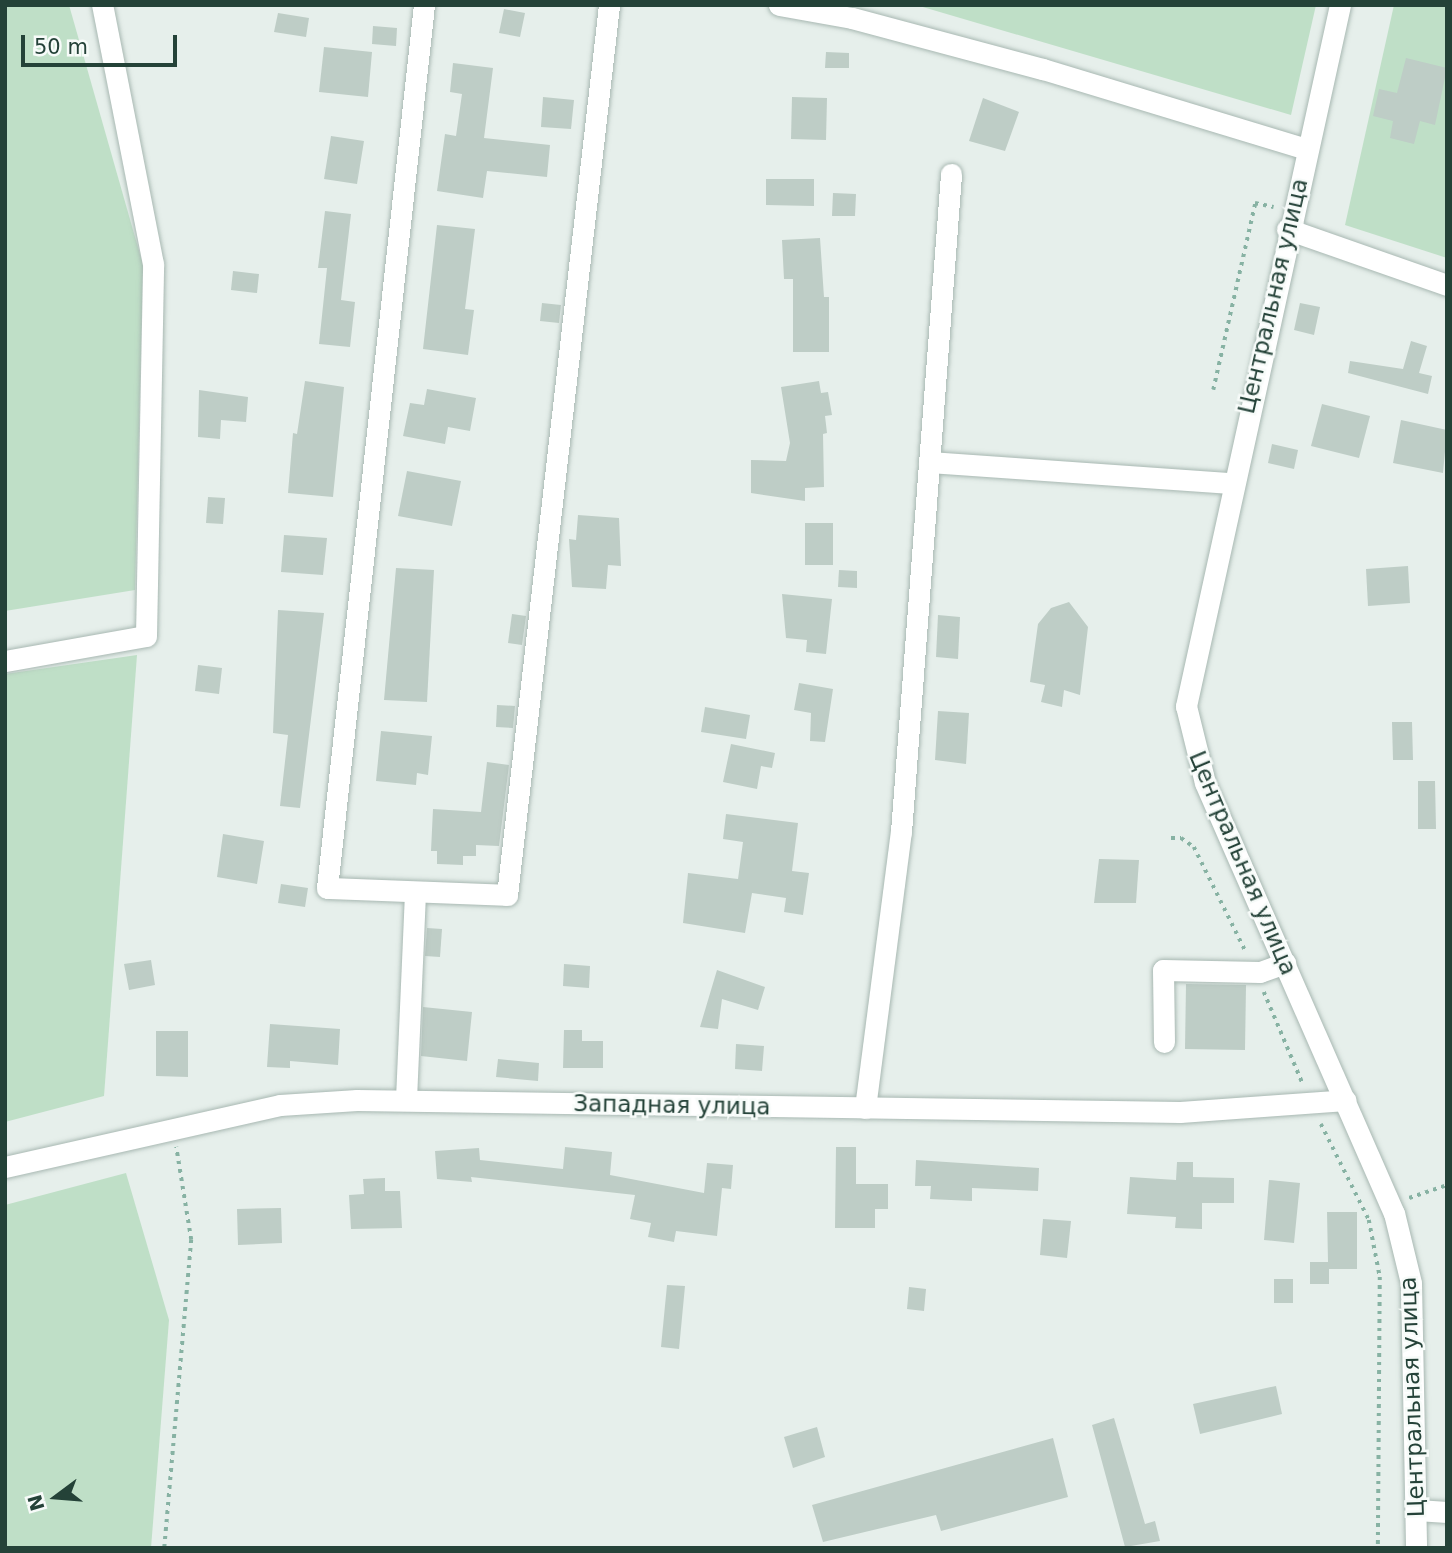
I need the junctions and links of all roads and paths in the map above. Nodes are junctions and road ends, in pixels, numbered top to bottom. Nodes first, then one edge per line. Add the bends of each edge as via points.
1 (102, 5) edge
2 (424, 5) edge
3 (609, 5) edge
4 (779, 5) edge
5 (1340, 5) edge
6 (1306, 149) junction
7 (951, 174) dead end
8 (1255, 203) dead end
9 (1287, 229) junction
10 (1447, 285) edge
11 (1213, 390) dead end
12 (929, 462) junction
13 (1231, 483) junction
14 (5, 661) edge
15 (1171, 838) dead end
16 (415, 894) junction
17 (1285, 963) junction
18 (1255, 972) junction
19 (1164, 1042) dead end
20 (406, 1099) junction
21 (1346, 1100) junction
22 (1311, 1104) junction
23 (865, 1108) junction
24 (173, 1128) junction
25 (5, 1167) edge
26 (1447, 1185) edge
27 (1402, 1187) dead end
28 (1417, 1510) junction
29 (1447, 1512) edge
30 (164, 1548) edge
31 (1378, 1548) edge
32 (1416, 1548) edge

1 - 14 street via 153,264 146,636
2 - 16 street via 327,888
3 - 16 street via 507,895
4 - 6 street via 852,18 1095,83
5 - 6 street, Центральная улица
6 - 9 street, Центральная улица
7 - 12 street
8 - 11 path
9 - 10 street
9 - 13 street, Центральная улица
12 - 13 street
12 - 23 street via 901,832
13 - 17 street, Центральная улица via 1185,706 1205,783
15 - 18 path via 1181,838 1194,847
16 - 20 street
17 - 18 street
17 - 21 street, Центральная улица
18 - 19 street via 1163,970
18 - 22 path
20 - 23 street, Западная улица
20 - 24 street, Западная улица via 280,1105
21 - 22 street, Западная улица
21 - 28 street, Центральная улица via 1394,1213 1411,1283
22 - 23 street, Западная улица via 1180,1112
22 - 31 path via 1369,1220 1380,1277
24 - 25 street, Западная улица
24 - 30 path via 191,1240
26 - 27 path via 1408,1199
28 - 29 street
28 - 32 street, Центральная улица

